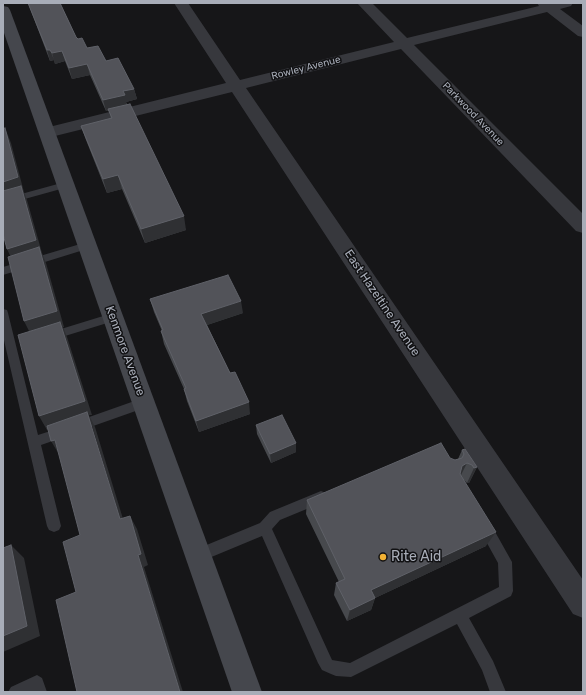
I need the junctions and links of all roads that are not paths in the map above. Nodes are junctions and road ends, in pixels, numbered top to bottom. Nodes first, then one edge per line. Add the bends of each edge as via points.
1 (181, 3) edge
2 (364, 3) edge
3 (566, 3) edge
4 (547, 5) edge
5 (3, 10) edge
6 (583, 33) edge
7 (404, 44) junction
8 (236, 85) junction
9 (47, 133) junction
10 (65, 185) junction
11 (3, 202) edge
12 (583, 226) edge
13 (87, 246) junction
14 (3, 271) edge
15 (3, 313) edge
16 (112, 317) junction
17 (40, 340) edge
18 (143, 403) junction
19 (34, 442) junction
20 (334, 491) edge
21 (476, 512) edge
22 (54, 526) dead end
23 (265, 528) junction
24 (198, 556) junction
25 (583, 604) edge
26 (459, 614) junction
27 (16, 692) edge
28 (39, 692) edge
29 (247, 692) edge
30 (498, 692) edge

1 - 8 street, East Hazeltine Avenue
2 - 7 street, Parkwood Avenue
3 - 4 street, Rowley Avenue
4 - 6 street
4 - 7 street, Rowley Avenue
5 - 9 main road, Kenmore Avenue
7 - 8 street, Rowley Avenue
7 - 12 street, Parkwood Avenue
8 - 9 street, Rowley Avenue
8 - 25 street, East Hazeltine Avenue
9 - 10 main road, Kenmore Avenue
10 - 11 lane
10 - 13 main road, Kenmore Avenue
13 - 14 lane
13 - 16 main road, Kenmore Avenue
15 - 19 lane via 15,348
16 - 17 lane
16 - 18 main road, Kenmore Avenue
18 - 19 lane
18 - 24 main road, Kenmore Avenue
19 - 22 lane
20 - 23 lane via 275,516
21 - 26 lane via 505,562 506,591
23 - 24 lane
23 - 26 lane via 323,658 327,665 336,670 351,670
24 - 29 main road, Kenmore Avenue
26 - 30 lane via 488,666
27 - 28 lane via 37,683

